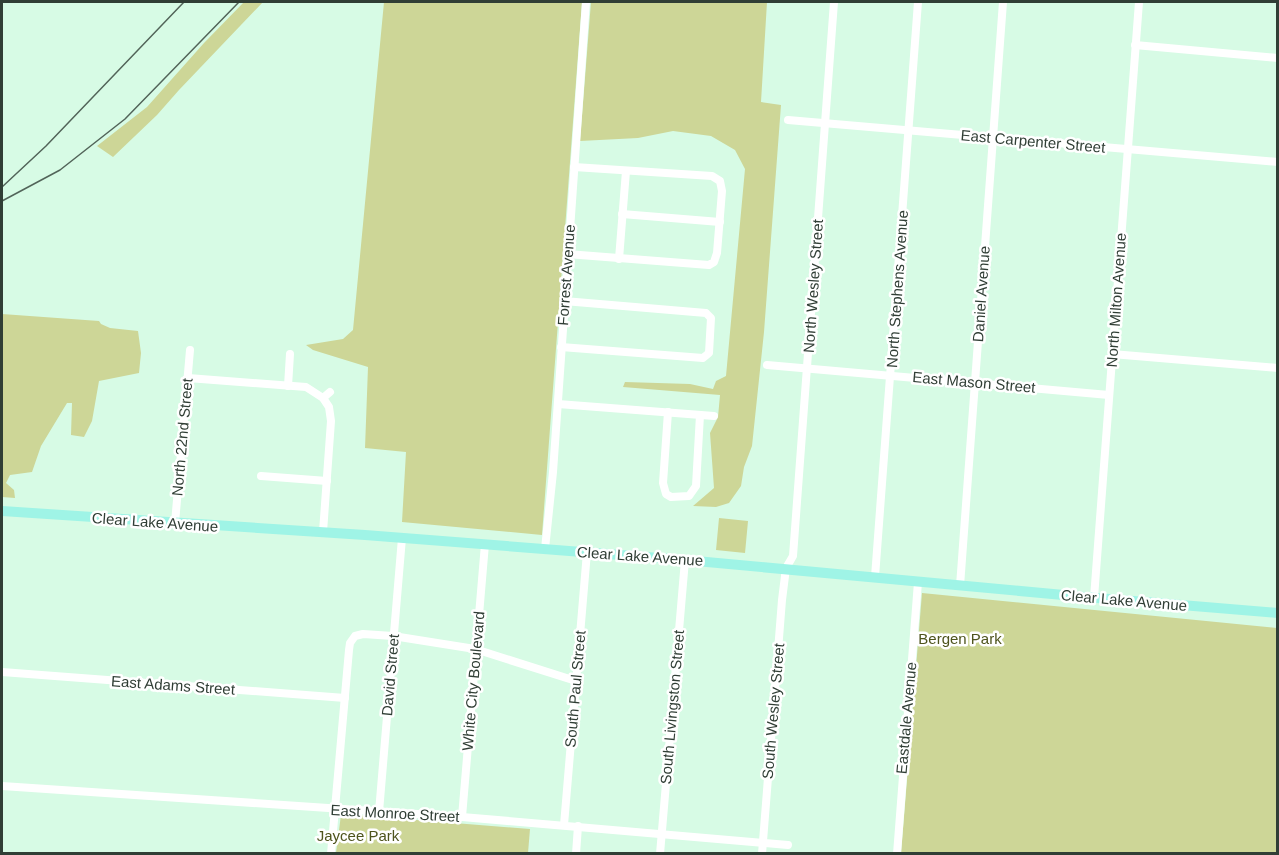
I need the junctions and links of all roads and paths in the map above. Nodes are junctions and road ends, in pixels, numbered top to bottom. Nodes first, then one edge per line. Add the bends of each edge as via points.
1 (586, 2) edge
2 (834, 2) edge
3 (918, 2) edge
4 (1004, 2) edge
5 (1138, 2) edge
6 (1135, 45) junction
7 (1278, 58) edge
8 (788, 120) dead end
9 (825, 123) junction
10 (909, 130) junction
11 (993, 138) junction
12 (1127, 150) junction
13 (1278, 162) edge
14 (574, 167) junction
15 (626, 171) junction
16 (622, 214) junction
17 (720, 222) junction
18 (567, 254) junction
19 (619, 259) junction
20 (564, 301) junction
21 (561, 347) junction
22 (190, 350) dead end
23 (290, 354) dead end
24 (1112, 354) junction
25 (767, 365) dead end
26 (807, 368) junction
27 (1278, 368) edge
28 (891, 375) junction
29 (188, 378) junction
30 (974, 382) junction
31 (288, 386) junction
32 (330, 392) dead end
33 (1109, 395) junction
34 (323, 398) junction
35 (558, 404) junction
36 (668, 412) junction
37 (700, 415) junction
38 (714, 416) dead end
39 (261, 476) dead end
40 (327, 481) junction
41 (2, 511) edge
42 (175, 523) junction
43 (323, 532) junction
44 (402, 538) junction
45 (485, 544) junction
46 (546, 549) junction
47 (587, 552) junction
48 (685, 560) junction
49 (786, 568) junction
50 (875, 577) junction
51 (918, 582) junction
52 (960, 586) junction
53 (1094, 598) junction
54 (1278, 613) edge
55 (393, 636) junction
56 (476, 649) junction
57 (2, 672) edge
58 (576, 681) junction
59 (345, 698) junction
60 (2, 786) edge
61 (335, 809) junction
62 (379, 812) junction
63 (462, 817) junction
64 (564, 825) junction
65 (578, 826) junction
66 (662, 834) junction
67 (763, 843) junction
68 (788, 844) dead end
69 (331, 854) edge
70 (576, 854) edge
71 (660, 854) edge
72 (762, 854) edge
73 (897, 854) edge

1 - 14 street, Forrest Avenue
2 - 9 street, North Wesley Street
3 - 10 street, North Stephens Avenue
4 - 11 street, Daniel Avenue
5 - 6 street, North Milton Avenue
6 - 7 street
6 - 12 street, North Milton Avenue
8 - 9 street, East Carpenter Street
9 - 10 street, East Carpenter Street
9 - 26 street, North Wesley Street
10 - 11 street, East Carpenter Street
10 - 28 street, North Stephens Avenue
11 - 12 street, East Carpenter Street
11 - 30 street, Daniel Avenue
12 - 13 street, East Carpenter Street
12 - 24 street, North Milton Avenue
14 - 15 street
14 - 18 street, Forrest Avenue
15 - 16 street
15 - 17 street via 717,178 722,185
16 - 17 street
16 - 19 street
17 - 19 street via 716,258 710,265
18 - 19 street
18 - 20 street, Forrest Avenue
20 - 21 street, Forrest Avenue
20 - 21 street via 706,313 711,318 708,353 703,358
21 - 35 street, Forrest Avenue
22 - 29 street, North 22nd Street
23 - 31 street
24 - 27 street
24 - 33 street, North Milton Avenue
25 - 26 street, East Mason Street
26 - 28 street, East Mason Street
26 - 49 street, North Wesley Street via 793,556
28 - 30 street, East Mason Street
28 - 50 street, North Stephens Avenue
29 - 31 street
29 - 42 street, North 22nd Street
30 - 33 street, East Mason Street
30 - 52 street, Daniel Avenue
31 - 34 street via 306,387
32 - 34 street
33 - 53 street, North Milton Avenue
34 - 40 street via 331,415
35 - 36 street
35 - 46 street, Forrest Avenue
36 - 37 street
36 - 37 street via 663,483 671,497 689,496 696,486
37 - 38 street
39 - 40 street
40 - 43 street
41 - 42 main road, Clear Lake Avenue
42 - 43 main road, Clear Lake Avenue
43 - 44 main road, Clear Lake Avenue
44 - 45 main road, Clear Lake Avenue
44 - 55 street, David Street
45 - 46 main road, Clear Lake Avenue
45 - 56 street, White City Boulevard
46 - 47 main road, Clear Lake Avenue
47 - 48 main road, Clear Lake Avenue
47 - 58 street, South Paul Street
48 - 49 main road, Clear Lake Avenue
48 - 66 street, South Livingston Street
49 - 50 main road, Clear Lake Avenue
49 - 67 street, South Wesley Street
50 - 51 main road, Clear Lake Avenue
51 - 52 main road, Clear Lake Avenue
51 - 73 street, Eastdale Avenue
52 - 53 main road, Clear Lake Avenue
53 - 54 main road, Clear Lake Avenue
55 - 56 street
55 - 59 street via 363,634 352,639
55 - 62 street, David Street
56 - 58 street
56 - 63 street, White City Boulevard
57 - 59 street, East Adams Street
58 - 64 street, South Paul Street
59 - 61 street
60 - 61 street, East Monroe Street
61 - 62 street, East Monroe Street
61 - 69 street
62 - 63 street, East Monroe Street
63 - 64 street, East Monroe Street
64 - 65 street, East Monroe Street
65 - 66 street, East Monroe Street
65 - 70 street
66 - 67 street, East Monroe Street
66 - 71 street, South Livingston Street
67 - 68 street, East Monroe Street
67 - 72 street, South Wesley Street

